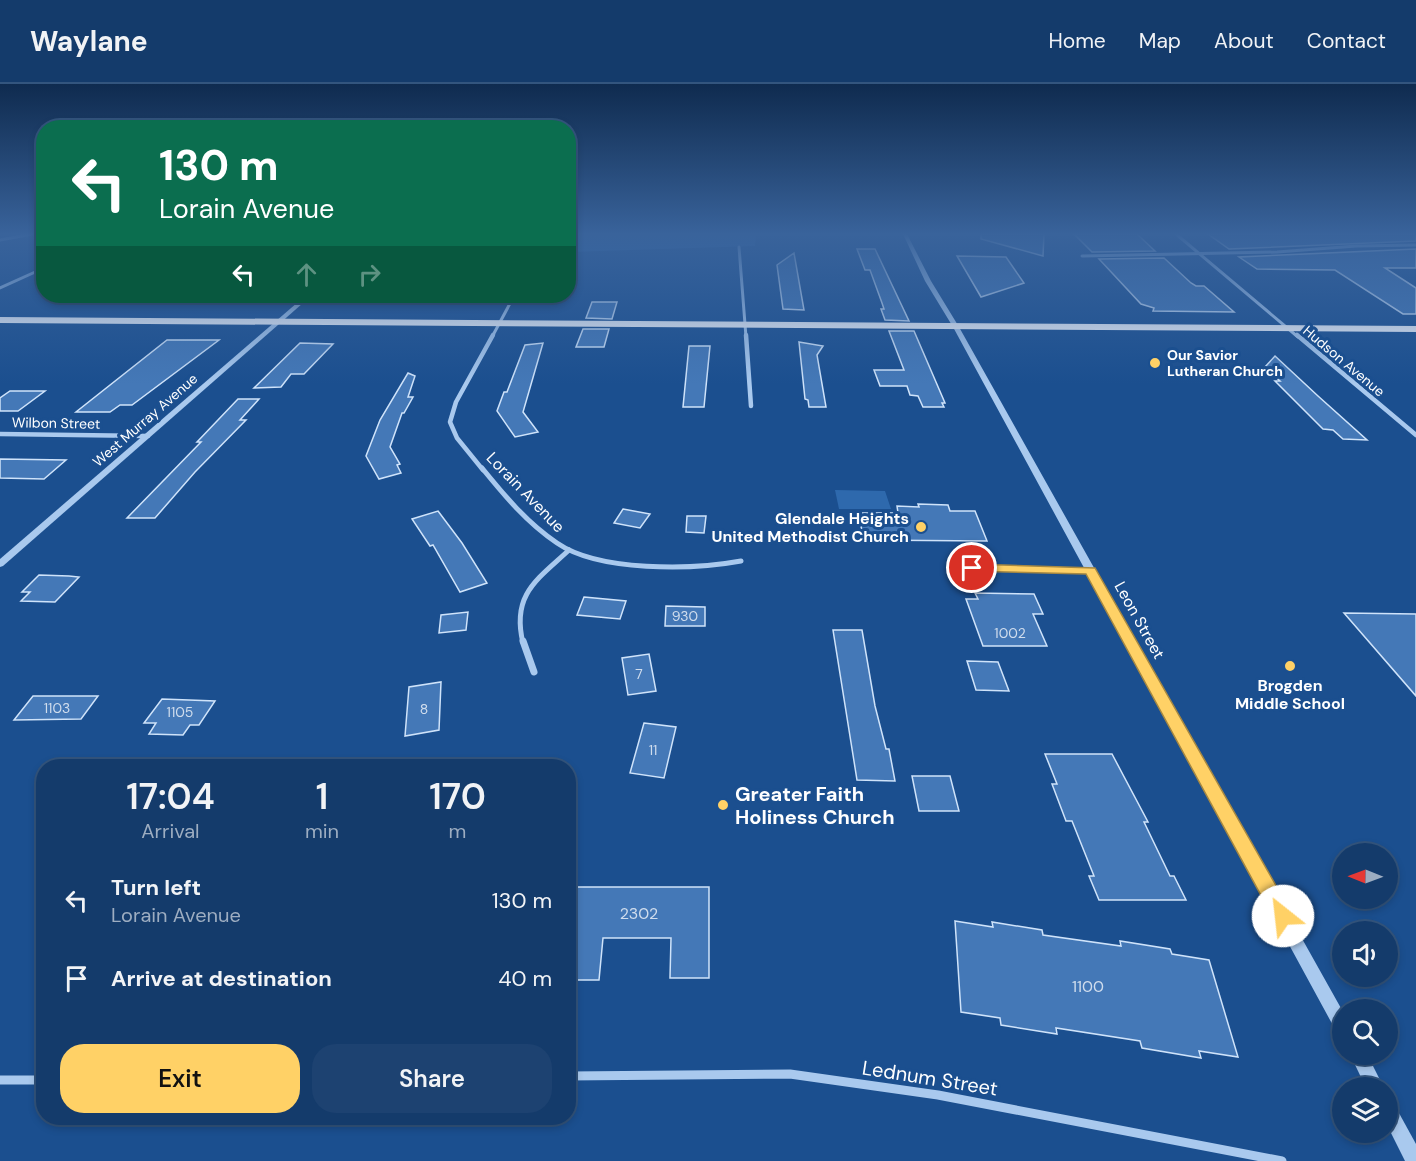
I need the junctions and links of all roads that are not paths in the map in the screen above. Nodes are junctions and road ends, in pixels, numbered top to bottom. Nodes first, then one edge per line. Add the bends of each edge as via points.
1 (743, 284) edge
2 (930, 284) edge
3 (1236, 284) edge
4 (300, 303) edge
5 (510, 303) edge
6 (0, 320) edge
7 (279, 322) junction
8 (500, 324) junction
9 (746, 326) junction
10 (956, 327) junction
11 (1416, 329) edge
12 (1289, 330) junction
13 (751, 406) dead end
14 (0, 434) edge
15 (1416, 435) edge
16 (148, 436) junction
17 (569, 550) junction
18 (741, 561) dead end
19 (0, 564) edge
20 (972, 568) dead end
21 (1090, 570) junction
22 (534, 672) dead end
23 (1332, 1007) edge
24 (576, 1076) edge
25 (0, 1080) edge
26 (36, 1080) edge
27 (1398, 1129) edge
28 (1282, 1161) edge
29 (1415, 1161) edge

1 - 9 street
2 - 10 street, Leon Street
3 - 12 street, Hudson Avenue
4 - 7 street, West Murray Avenue
5 - 8 street, Lorain Avenue
6 - 7 highway
7 - 8 highway
7 - 16 street, West Murray Avenue
8 - 9 highway
8 - 17 street, Lorain Avenue via 456,402 450,422 452,429 515,505
9 - 10 highway
9 - 13 street
10 - 12 highway
10 - 21 street, Leon Street
11 - 12 highway
12 - 15 street, Hudson Avenue
14 - 16 street, Wilbon Street
16 - 19 street, West Murray Avenue
17 - 18 street, Lorain Avenue via 656,566 701,567
17 - 22 street via 533,583 519,613 524,651
20 - 21 street
21 - 23 street, Leon Street
24 - 28 street, Lednum Street via 790,1074 938,1095
25 - 26 street
27 - 29 street

